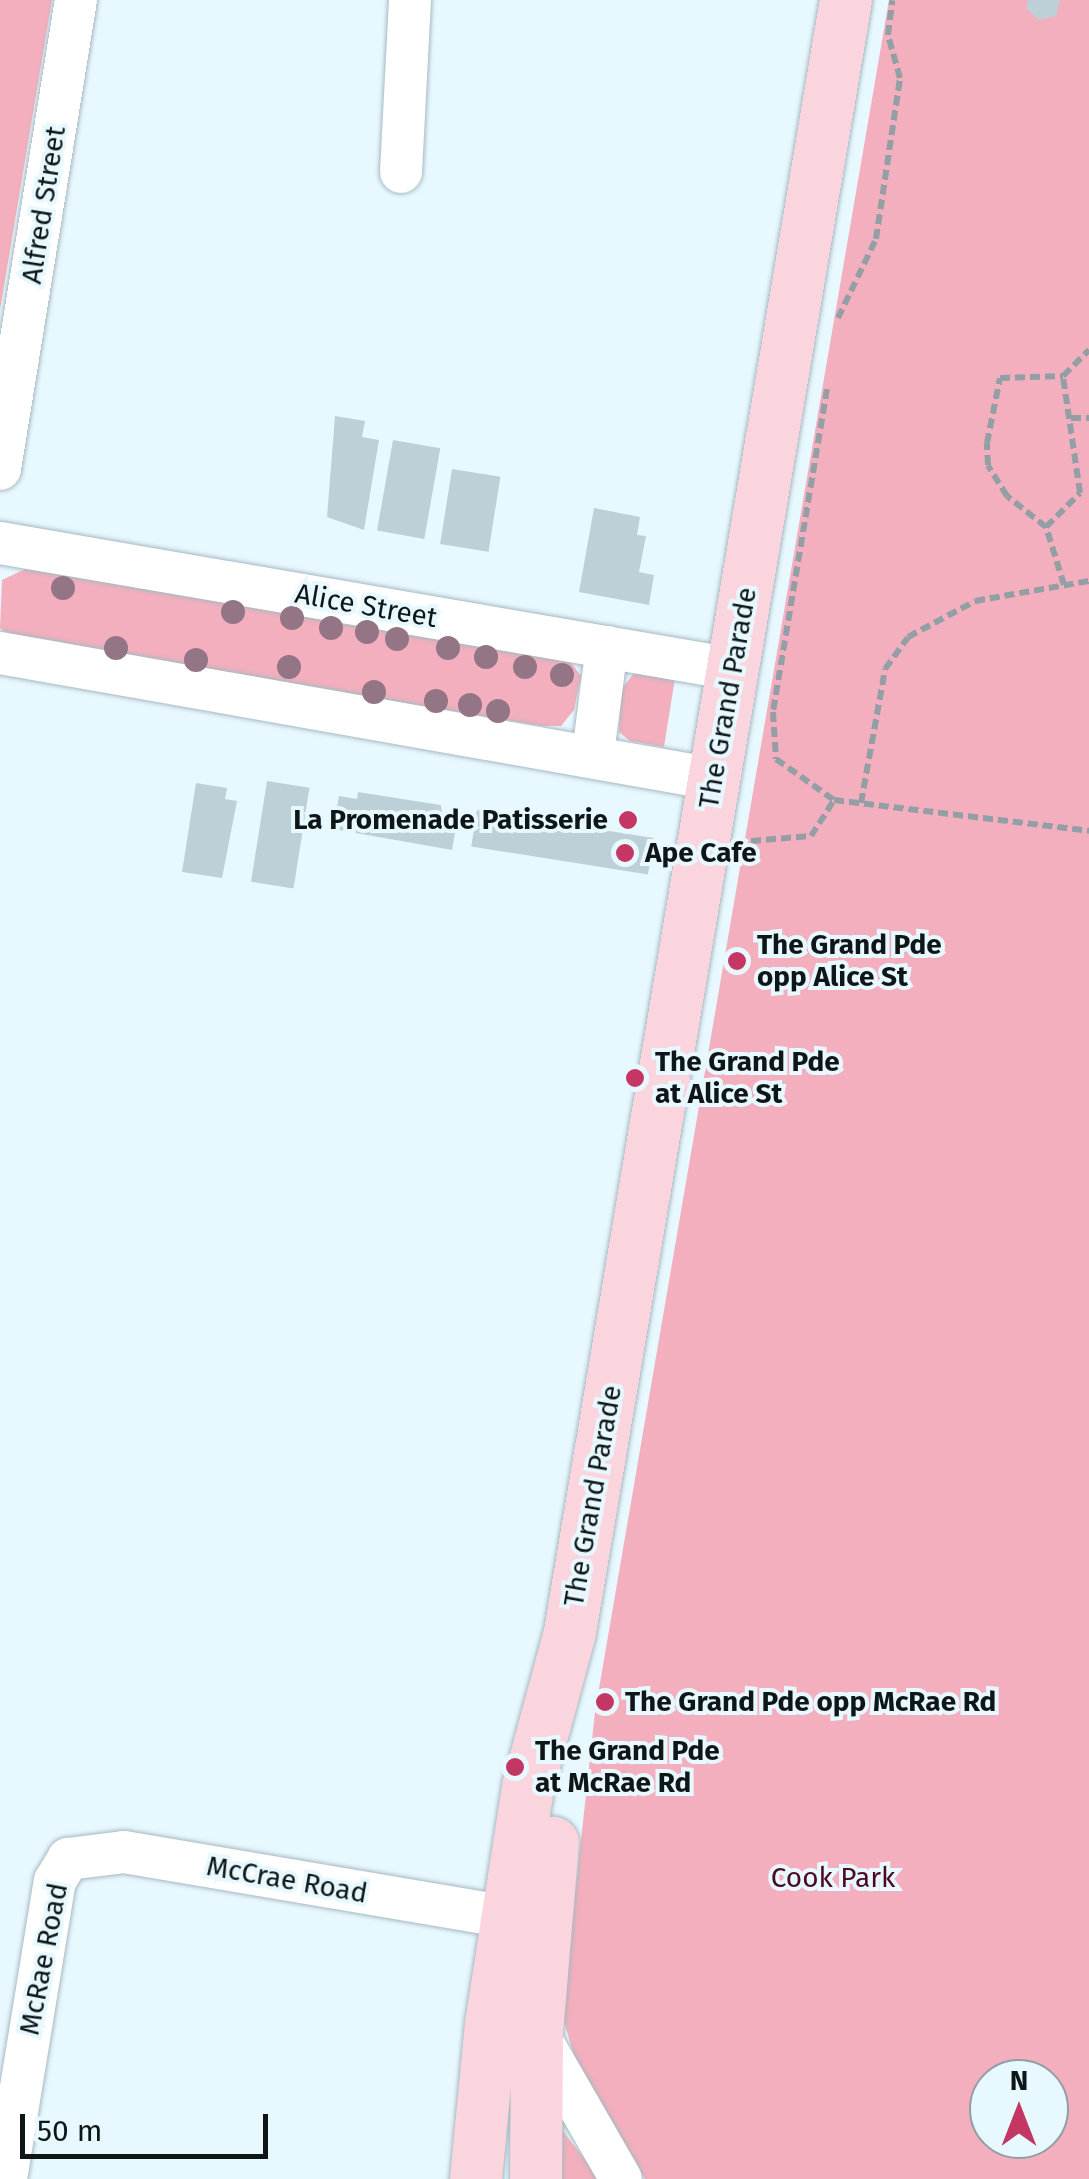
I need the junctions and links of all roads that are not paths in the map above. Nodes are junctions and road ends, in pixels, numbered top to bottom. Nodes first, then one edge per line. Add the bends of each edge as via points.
1 (76, 0) edge
2 (410, 0) edge
3 (846, 0) edge
4 (400, 172) dead end
5 (0, 469) edge
6 (0, 543) edge
7 (607, 647) junction
8 (0, 652) edge
9 (733, 669) junction
10 (593, 753) junction
11 (714, 779) junction
12 (570, 1632) junction
13 (68, 1859) joint
14 (507, 1916) junction
15 (514, 2028) junction
16 (6, 2179) edge
17 (476, 2179) edge
18 (536, 2179) edge
19 (620, 2179) edge

1 - 5 street, Alfred Street
2 - 4 street
3 - 9 main road, The Grand Parade
6 - 7 street, Alice Street
7 - 9 street, Alice Street
7 - 10 street
8 - 10 street
9 - 11 main road, The Grand Parade
10 - 11 street
11 - 12 main road, The Grand Parade
12 - 14 main road, The Grand Parade via 528,1787
12 - 15 main road, The Grand Parade
13 - 14 street, McCrae Road via 124,1852
13 - 16 street, McRae Road via 55,1881
14 - 15 main road, The Grand Parade
15 - 17 main road, The Grand Parade
15 - 18 main road, The Grand Parade
15 - 19 street

